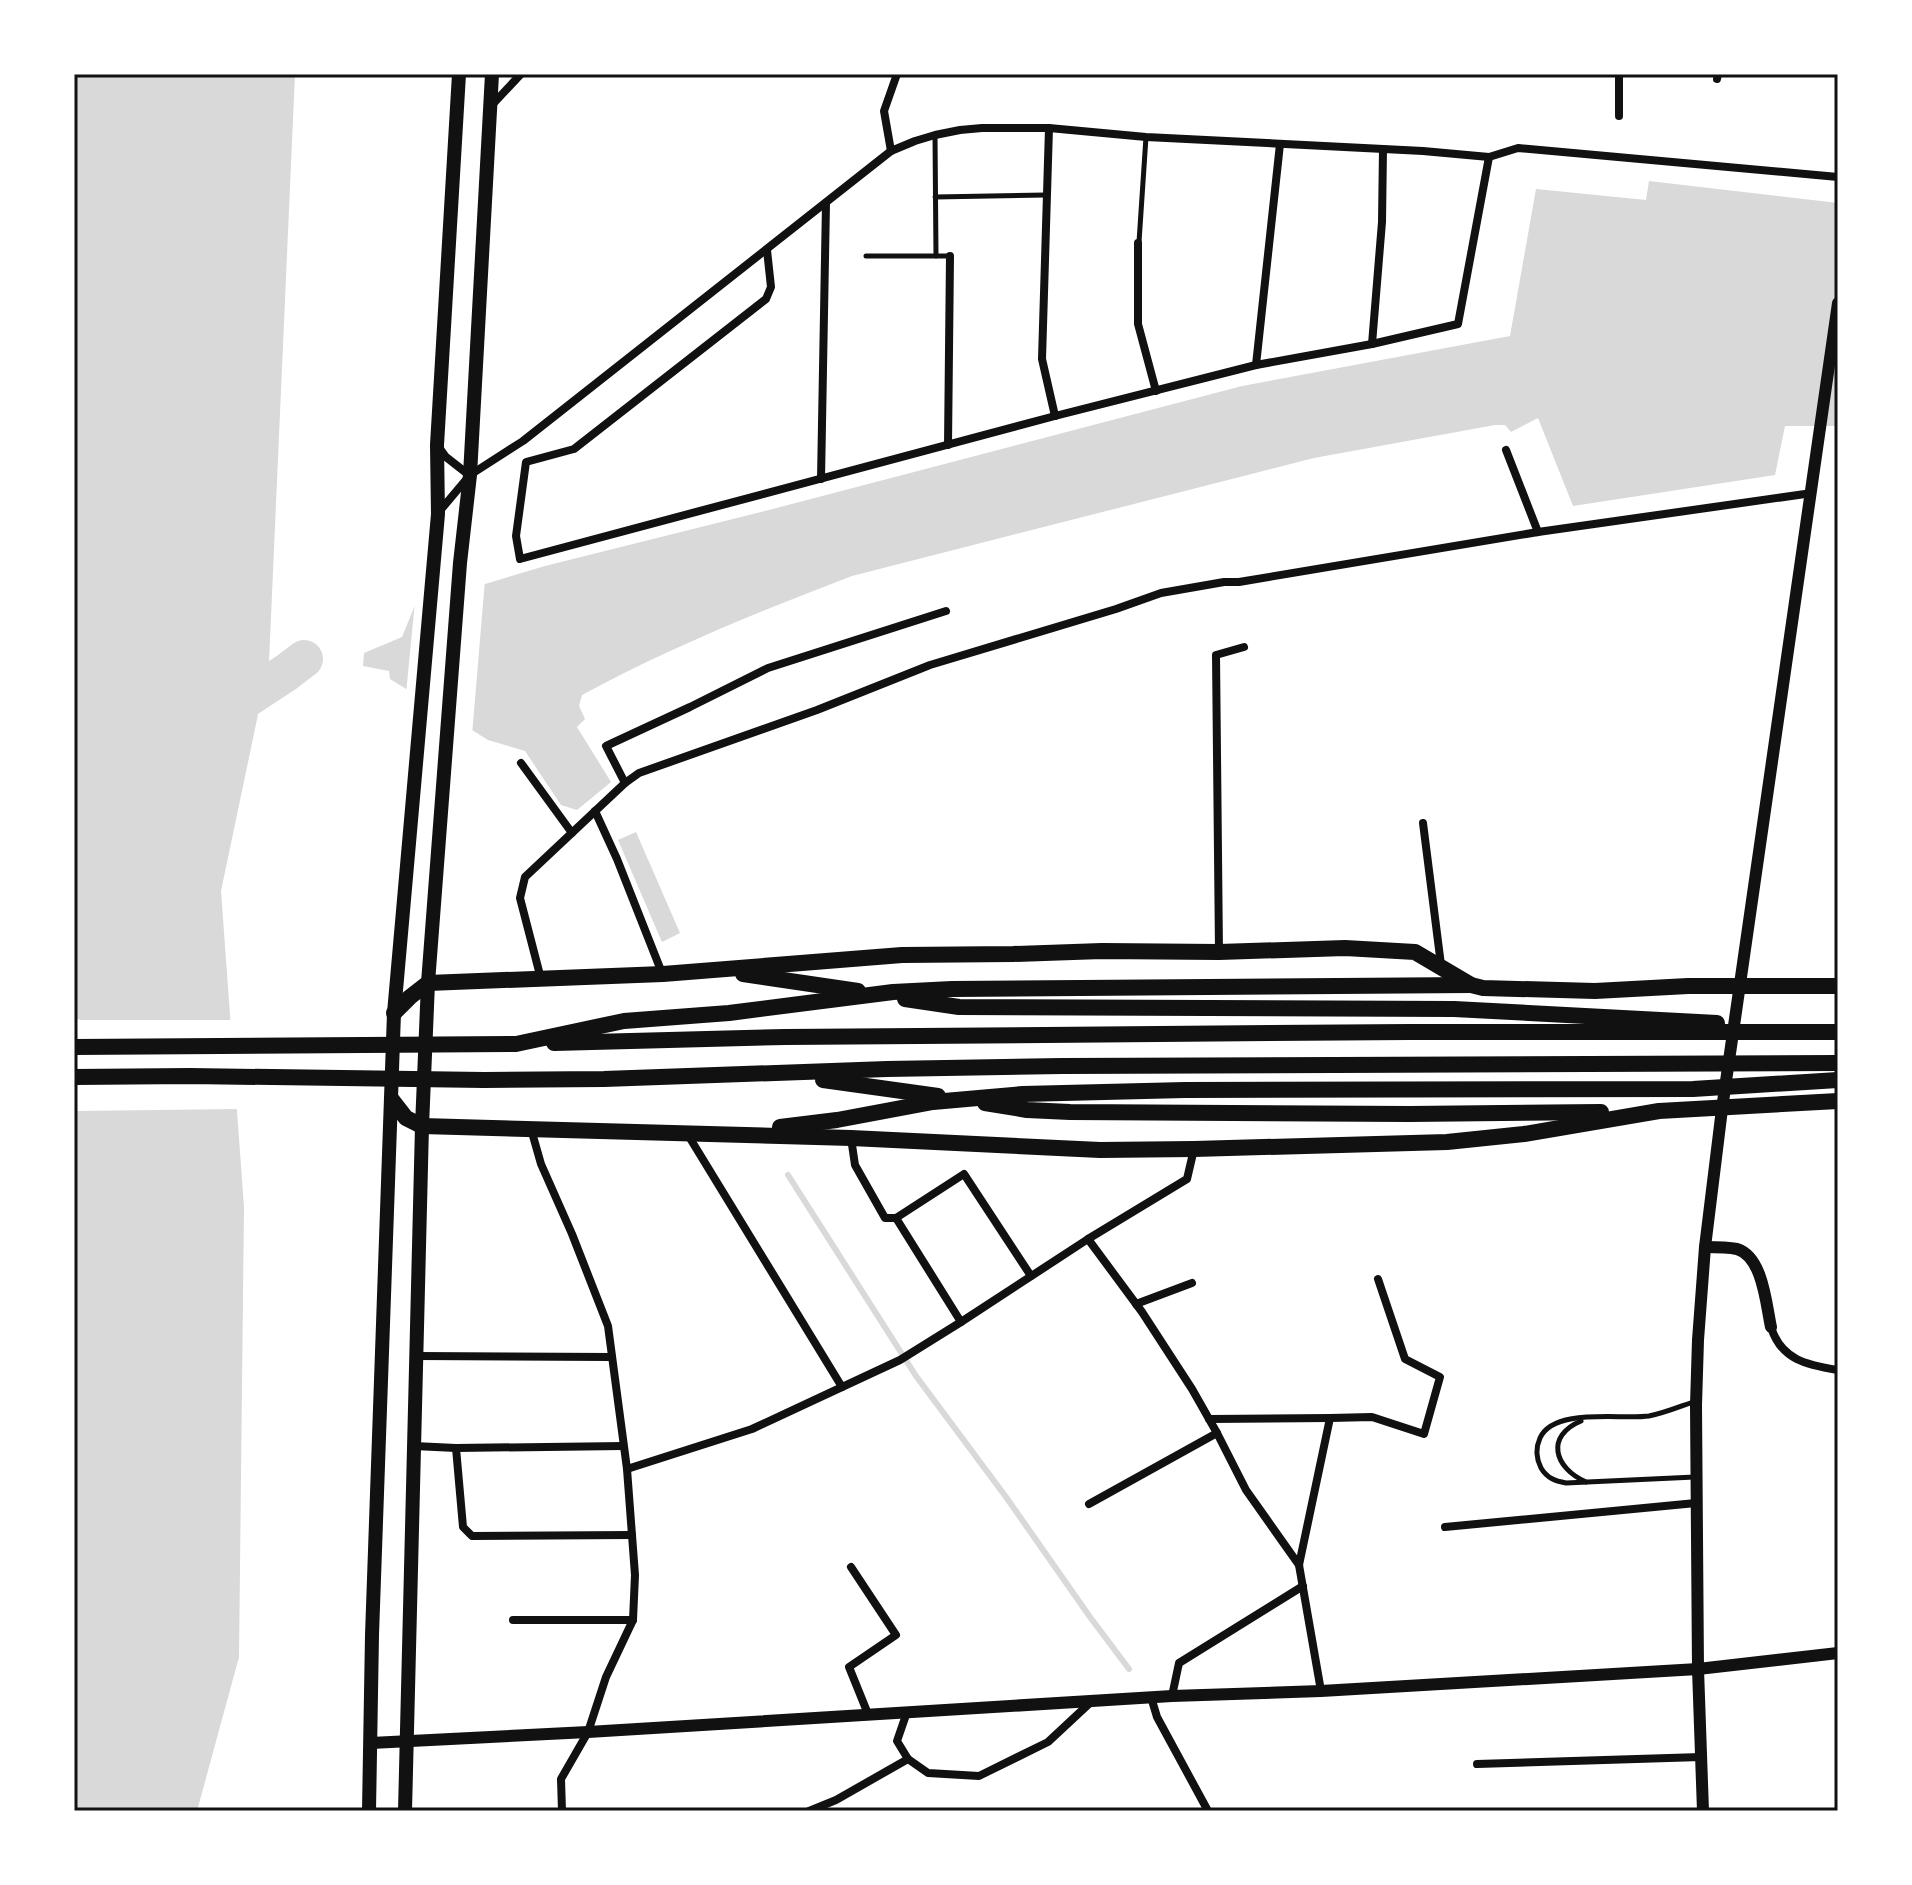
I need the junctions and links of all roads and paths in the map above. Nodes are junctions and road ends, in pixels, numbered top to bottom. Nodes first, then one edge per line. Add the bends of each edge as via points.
1 (459, 74) edge
2 (492, 74) edge
3 (521, 74) edge
4 (897, 74) edge
5 (1619, 74) edge
6 (490, 107) junction
7 (1619, 116) dead end
8 (1049, 128) junction
9 (935, 135) junction
10 (1146, 137) junction
11 (1280, 144) junction
12 (1383, 149) junction
13 (891, 151) junction
14 (1489, 157) junction
15 (1838, 177) edge
16 (1047, 195) junction
17 (935, 197) junction
18 (826, 203) junction
19 (1138, 243) joint
20 (767, 250) junction
21 (866, 256) dead end
22 (936, 256) junction
23 (950, 256) joint
24 (1838, 303) edge
25 (1372, 344) junction
26 (1256, 365) junction
27 (1156, 391) junction
28 (1055, 416) junction
29 (437, 445) junction
30 (948, 445) junction
31 (1506, 450) dead end
32 (470, 475) junction
33 (821, 479) junction
34 (1812, 493) junction
35 (438, 514) junction
36 (1538, 532) junction
37 (946, 611) dead end
38 (1244, 647) dead end
39 (521, 763) dead end
40 (625, 783) junction
41 (595, 811) junction
42 (1423, 823) dead end
43 (572, 833) junction
44 (1219, 952) junction
45 (1441, 965) junction
46 (668, 973) junction
47 (541, 980) junction
48 (428, 983) junction
49 (1471, 985) junction
50 (1739, 985) junction
51 (1838, 986) edge
52 (394, 1013) junction
53 (1838, 1031) edge
54 (516, 1044) junction
55 (74, 1047) edge
56 (1838, 1063) edge
57 (74, 1077) edge
58 (604, 1079) junction
59 (1838, 1080) edge
60 (392, 1100) junction
61 (1838, 1101) edge
62 (1722, 1109) junction
63 (1659, 1111) junction
64 (422, 1126) junction
65 (531, 1128) junction
66 (686, 1132) junction
67 (851, 1138) junction
68 (1194, 1149) junction
69 (896, 1218) junction
70 (1088, 1239) junction
71 (1705, 1247) junction
72 (1031, 1276) junction
73 (1378, 1279) dead end
74 (1192, 1283) dead end
75 (1136, 1304) junction
76 (961, 1322) junction
77 (1771, 1327) joint
78 (417, 1356) junction
79 (611, 1357) junction
80 (1838, 1370) edge
81 (842, 1387) junction
82 (1697, 1401) junction
83 (1330, 1418) junction
84 (1588, 1418) junction
85 (1209, 1419) junction
86 (1217, 1433) junction
87 (414, 1446) junction
88 (623, 1446) junction
89 (456, 1448) junction
90 (627, 1469) junction
91 (1696, 1477) junction
92 (1587, 1482) junction
93 (1696, 1503) junction
94 (1089, 1504) dead end
95 (1445, 1527) dead end
96 (632, 1535) junction
97 (1299, 1565) junction
98 (851, 1567) dead end
99 (1303, 1586) junction
100 (513, 1620) dead end
101 (633, 1620) junction
102 (1838, 1653) edge
103 (1698, 1669) junction
104 (1321, 1691) junction
105 (1172, 1696) junction
106 (1151, 1697) junction
107 (1092, 1701) junction
108 (907, 1712) junction
109 (868, 1714) junction
110 (588, 1732) junction
111 (406, 1741) junction
112 (371, 1743) junction
113 (1701, 1757) junction
114 (908, 1759) junction
115 (1477, 1764) dead end
116 (369, 1811) edge
117 (405, 1811) edge
118 (562, 1811) edge
119 (809, 1811) edge
120 (1208, 1811) edge
121 (1703, 1811) edge

1 - 29 main road
2 - 6 main road
3 - 6 street
4 - 13 street via 884,111
5 - 7 street
6 - 32 main road
8 - 9 street via 982,128
8 - 10 street
8 - 16 street
9 - 13 street
9 - 17 lane
10 - 11 street
10 - 19 lane
11 - 12 street
11 - 26 street
12 - 14 street
12 - 25 street
13 - 18 street
14 - 15 street via 1518,148
14 - 25 street via 1458,324
16 - 17 lane
16 - 28 street via 1042,359
17 - 22 lane
18 - 20 street
18 - 33 street
19 - 27 street via 1138,324
20 - 32 street via 535,433
20 - 33 street via 771,287 766,299 574,449 526,462 516,536 520,559
21 - 22 lane
22 - 23 lane
23 - 30 street
24 - 34 street
25 - 26 street
26 - 27 street
27 - 28 street
28 - 30 street
29 - 32 street
29 - 35 main road
30 - 33 street
31 - 36 street
32 - 35 street
32 - 48 main road
34 - 36 street
34 - 50 street
35 - 52 main road
36 - 40 street via 1161,593 930,665 639,773
37 - 40 street via 768,668 606,746
38 - 44 street via 1216,655
39 - 43 street
40 - 41 street
41 - 43 street
41 - 46 street
42 - 45 street
43 - 47 street via 525,877 520,898
44 - 45 main road via 1415,952
44 - 46 main road via 902,955
45 - 49 main road
46 - 47 main road
46 - 53 main road via 762,976 959,1007 1454,1009
47 - 48 main road
48 - 52 main road
48 - 64 main road
49 - 50 main road via 1595,991
49 - 54 main road via 893,992 624,1021
50 - 51 main road
50 - 62 street
52 - 60 main road
53 - 54 main road via 785,1037
54 - 55 main road
56 - 58 main road via 1046,1066
57 - 58 main road
58 - 63 main road via 763,1075 1070,1112
59 - 66 main road via 1693,1089 1185,1090 987,1096 806,1124
60 - 64 main road via 406,1118
60 - 112 main road
61 - 62 main road
62 - 63 main road
62 - 71 street
63 - 68 main road via 1447,1142
64 - 65 main road
64 - 78 main road
65 - 66 main road
65 - 79 street via 608,1326
66 - 67 main road
66 - 81 street
67 - 68 main road via 1100,1150
67 - 69 street via 855,1165 870,1192 885,1218
68 - 70 street via 1187,1179
69 - 72 street via 964,1174
69 - 76 street
70 - 72 street
70 - 75 street
71 - 77 street via 1735,1249 1756,1263
71 - 82 street
72 - 76 street
73 - 83 street via 1405,1359 1440,1377 1424,1434 1372,1417
74 - 75 street
75 - 85 street
76 - 81 street via 900,1360
77 - 80 street via 1784,1352
78 - 79 street
78 - 87 main road
79 - 88 street
81 - 90 street via 752,1429
82 - 84 lane via 1650,1416
82 - 91 street
83 - 85 street
83 - 97 street
84 - 92 lane via 1567,1427 1558,1445 1564,1468
84 - 92 lane via 1547,1428 1536,1456 1554,1481
85 - 86 street
86 - 94 street
86 - 97 street via 1246,1490
87 - 89 street
87 - 111 main road
88 - 89 street
88 - 90 street
89 - 96 street via 463,1527 472,1536
90 - 96 street
91 - 92 lane
91 - 93 street
93 - 95 street
93 - 103 street
96 - 101 street
97 - 99 street
98 - 109 street via 896,1635 849,1667
99 - 104 street
99 - 105 street via 1179,1663
100 - 101 street
101 - 110 street
102 - 103 street
103 - 104 street
103 - 113 street
104 - 105 street
105 - 106 street
106 - 107 street
106 - 120 street
107 - 108 street
107 - 114 street via 1048,1742 979,1776 928,1773
108 - 109 street
108 - 114 street via 897,1741
109 - 110 street
110 - 111 street
110 - 118 street via 561,1779
111 - 112 street
111 - 117 main road
112 - 116 main road
113 - 115 street
113 - 121 street
114 - 119 street

